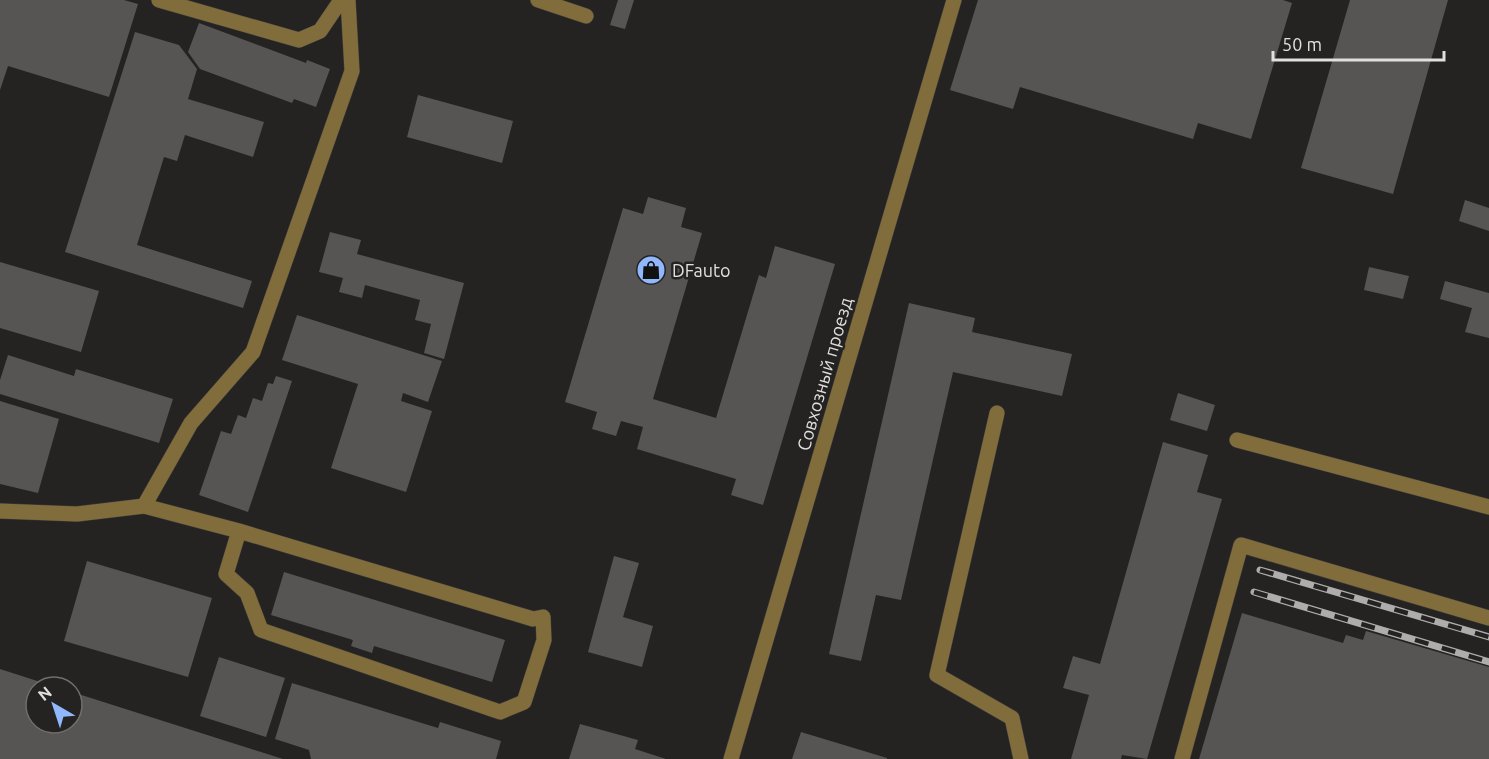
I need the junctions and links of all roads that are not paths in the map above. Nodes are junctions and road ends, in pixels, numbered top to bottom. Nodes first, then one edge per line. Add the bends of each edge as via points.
1 (159, 0) edge
2 (341, 0) edge
3 (348, 0) edge
4 (538, 0) edge
5 (954, 0) edge
6 (586, 16) dead end
7 (997, 413) dead end
8 (1237, 440) dead end
9 (144, 506) junction
10 (1489, 507) edge
11 (0, 511) edge
12 (238, 531) junction
13 (1489, 618) edge
14 (730, 759) edge
15 (1021, 759) edge
16 (1182, 759) edge

1 - 2 street via 299,40 320,31
3 - 9 street via 352,71 253,352 191,423
4 - 6 street
5 - 14 street, Совхозный проезд
7 - 15 street via 937,675 1012,718
8 - 10 street
9 - 11 street via 77,514
9 - 12 street
12 - 12 street via 533,619 543,617 544,640 524,702 500,712 261,630 247,593 226,574
13 - 16 street via 1241,545

